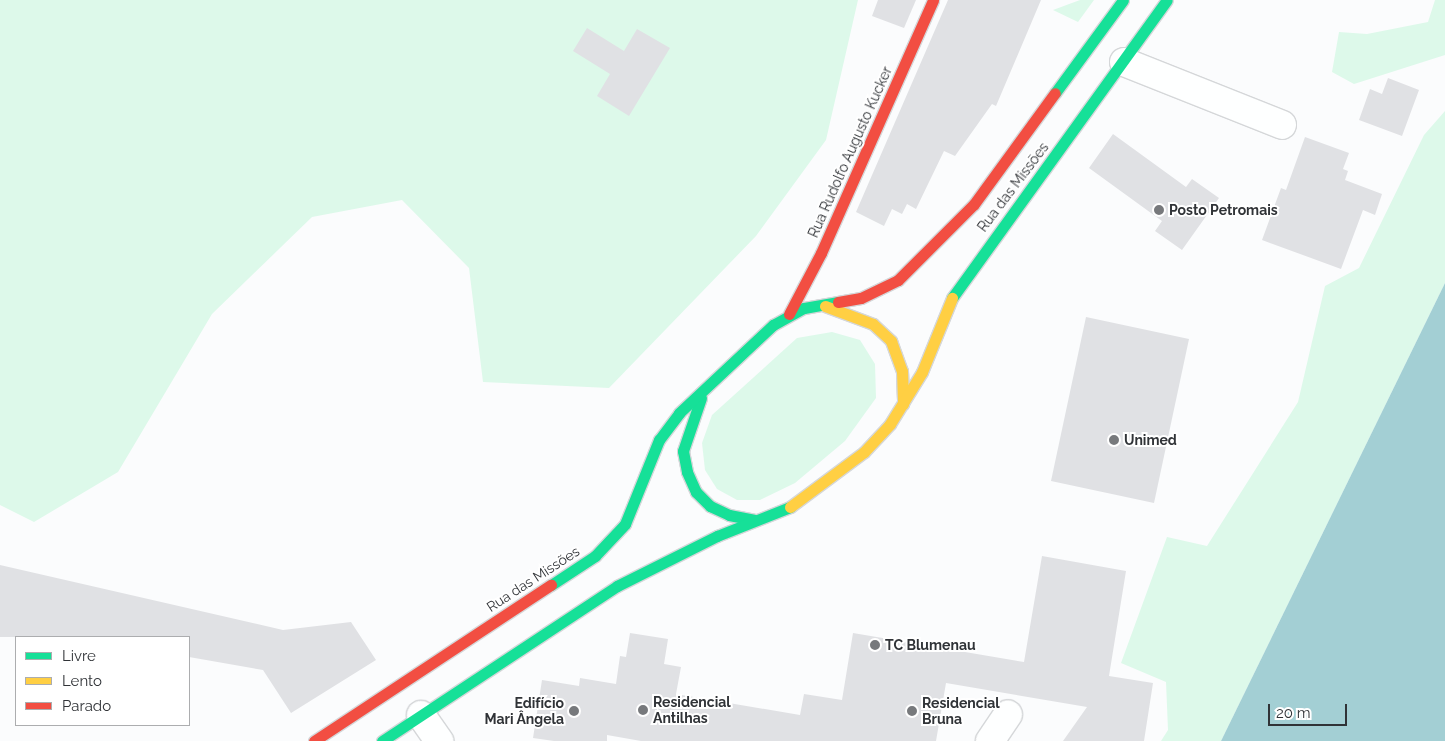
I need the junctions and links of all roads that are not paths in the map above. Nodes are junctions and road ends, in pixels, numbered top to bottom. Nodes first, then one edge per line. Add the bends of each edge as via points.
1 (933, 0) edge
2 (1123, 0) edge
3 (1167, 0) edge
4 (1124, 62) junction
5 (1282, 125) dead end
6 (821, 305) junction
7 (789, 314) junction
8 (707, 385) junction
9 (903, 404) junction
10 (754, 520) junction
11 (1008, 714) dead end
12 (421, 715) junction
13 (314, 741) edge
14 (382, 741) edge
15 (439, 741) edge
16 (990, 741) edge

1 - 7 main road, Rua Rudolfo Augusto Kucker via 821,252
2 - 6 main road, Rua das Missões via 974,204 898,280 862,298
3 - 4 main road, Rua das Missões
4 - 5 street
4 - 9 main road, Rua das Missões via 955,290 922,372
6 - 7 main road, Rua das Missões
6 - 9 main road via 848,312 873,324 891,341 900,364
7 - 8 main road, Rua das Missões
8 - 10 main road via 683,451 687,472 696,492 710,506 729,515
8 - 13 main road, Rua das Missões via 678,412 659,440 625,524 595,556
9 - 10 main road, Rua das Missões via 864,452 834,478 790,507
10 - 12 main road via 617,586
11 - 16 street
12 - 14 main road
12 - 15 street

